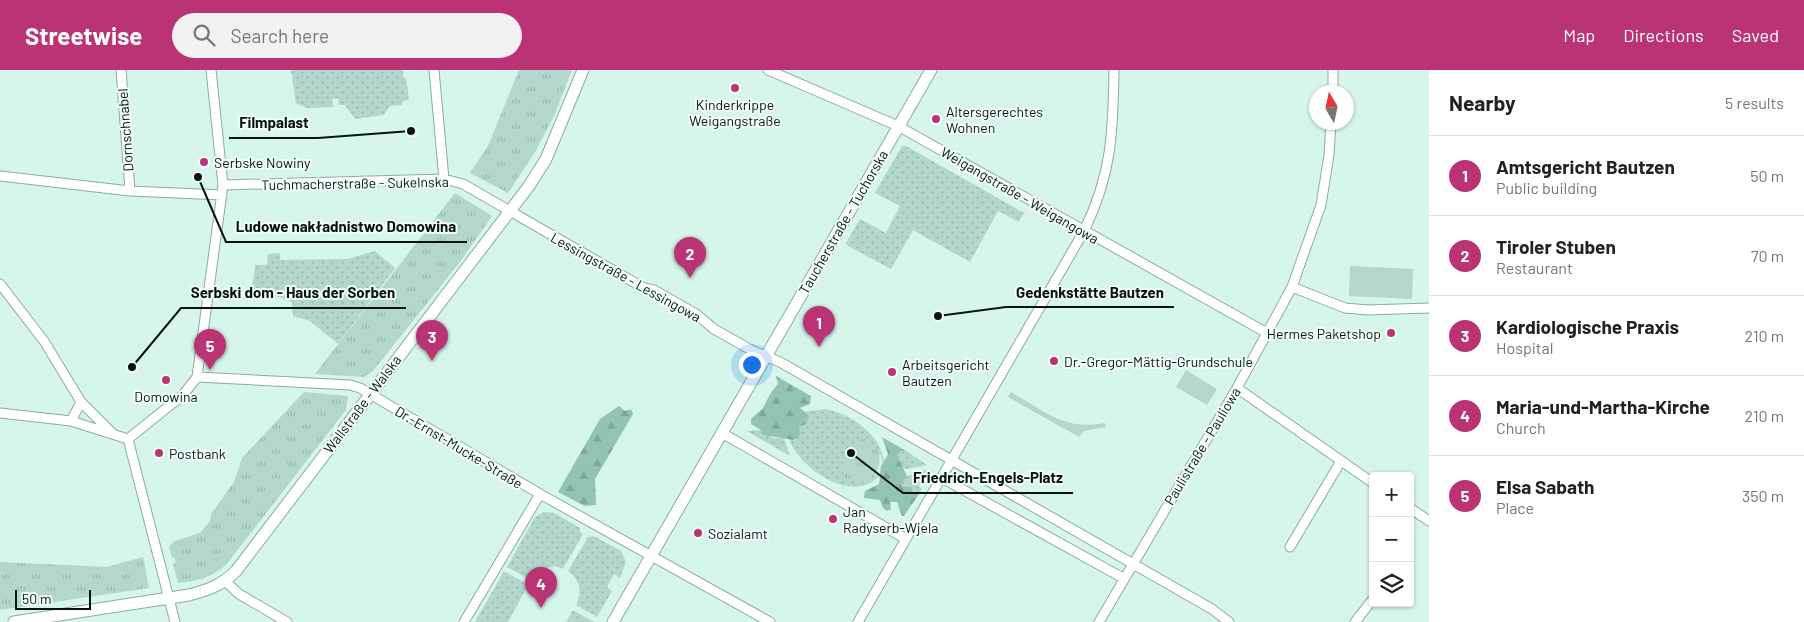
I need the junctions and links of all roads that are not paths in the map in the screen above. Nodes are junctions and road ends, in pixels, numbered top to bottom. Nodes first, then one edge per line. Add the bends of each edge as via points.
1 (121, 70) edge
2 (212, 70) edge
3 (434, 70) edge
4 (583, 70) edge
5 (768, 70) edge
6 (931, 70) edge
7 (1114, 70) edge
8 (1333, 70) edge
9 (1333, 85) edge
10 (898, 126) junction
11 (1331, 130) edge
12 (0, 176) edge
13 (444, 180) junction
14 (223, 185) junction
15 (130, 191) junction
16 (222, 195) junction
17 (509, 211) junction
18 (1084, 231) junction
19 (0, 284) edge
20 (1292, 287) junction
21 (1429, 308) edge
22 (1267, 333) junction
23 (766, 358) junction
24 (197, 377) junction
25 (1237, 388) junction
26 (370, 393) junction
27 (81, 402) junction
28 (0, 413) edge
29 (71, 421) junction
30 (722, 433) junction
31 (113, 434) junction
32 (128, 439) junction
33 (952, 460) junction
34 (1341, 461) junction
35 (942, 478) junction
36 (1369, 480) edge
37 (540, 494) junction
38 (1414, 512) edge
39 (1429, 520) edge
40 (906, 539) junction
41 (1290, 547) dead end
42 (650, 556) junction
43 (1132, 563) junction
44 (1123, 578) junction
45 (225, 581) junction
46 (170, 598) junction
47 (1369, 604) edge
48 (14, 622) edge
49 (175, 622) edge
50 (286, 622) edge
51 (464, 622) edge
52 (613, 622) edge
53 (770, 622) edge
54 (858, 622) edge
55 (1099, 622) edge
56 (1229, 622) edge
57 (1355, 622) edge

1 - 15 street, Dornschnabel
2 - 14 street
3 - 13 street
4 - 17 street, Wallstraße - Walska via 546,159
5 - 10 street, Weigangstraße - Weigangowa
6 - 10 street, Taucherstraße - Tuchorska
7 - 18 street via 1108,168 1098,202
8 - 9 street
10 - 18 street, Weigangstraße - Weigangowa
10 - 23 street, Taucherstraße - Tuchorska
11 - 20 street, Paulistraße - Pauliowa via 1321,205
12 - 15 street
13 - 14 street, Tuchmacherstraße - Sukelnska
13 - 17 street, Tuchmacherstraße - Sukelnska via 463,184
14 - 16 street
15 - 16 street
16 - 24 street
17 - 23 street, Lessingstraße - Lessingowa via 696,314 714,329
17 - 26 street, Wallstraße - Walska
18 - 22 street, Weigangstraße - Weigangowa
18 - 33 street
19 - 27 street via 44,341
20 - 21 street via 1345,308
20 - 22 street, Paulistraße - Pauliowa
22 - 25 street, Paulistraße - Pauliowa
23 - 30 street, Taucherstraße - Tuchorska
23 - 33 street, Lessingstraße - Lessingowa via 780,362
24 - 26 street, Dr.-Ernst-Mucke-Straße via 350,385
24 - 32 street via 183,395
25 - 34 street
25 - 43 street, Paulistraße - Pauliowa
26 - 37 street, Dr.-Ernst-Mucke-Straße
26 - 45 street, Wallstraße - Walska via 273,523
27 - 29 street
27 - 31 street
28 - 29 street
29 - 31 street
30 - 40 street
30 - 42 street, Taucherstraße - Tuchorska
31 - 32 street
32 - 46 street
33 - 35 street
33 - 43 street, Lessingstraße - Lessingowa
34 - 36 street
34 - 41 street
35 - 40 street
35 - 44 street
37 - 42 street, Dr.-Ernst-Mucke-Straße
37 - 51 street
38 - 39 street
40 - 54 street
42 - 52 street, Taucherstraße - Tuchorska
42 - 53 street, Dr.-Ernst-Mucke-Straße
43 - 44 street, Paulistraße - Pauliowa
43 - 56 street, Lessingstraße - Lessingowa
44 - 55 street, Paulistraße - Pauliowa
45 - 46 street, Wallstraße - Walska via 210,590
45 - 50 street via 239,594
46 - 48 street, Wallstraße - Walska
46 - 49 street
47 - 57 street

